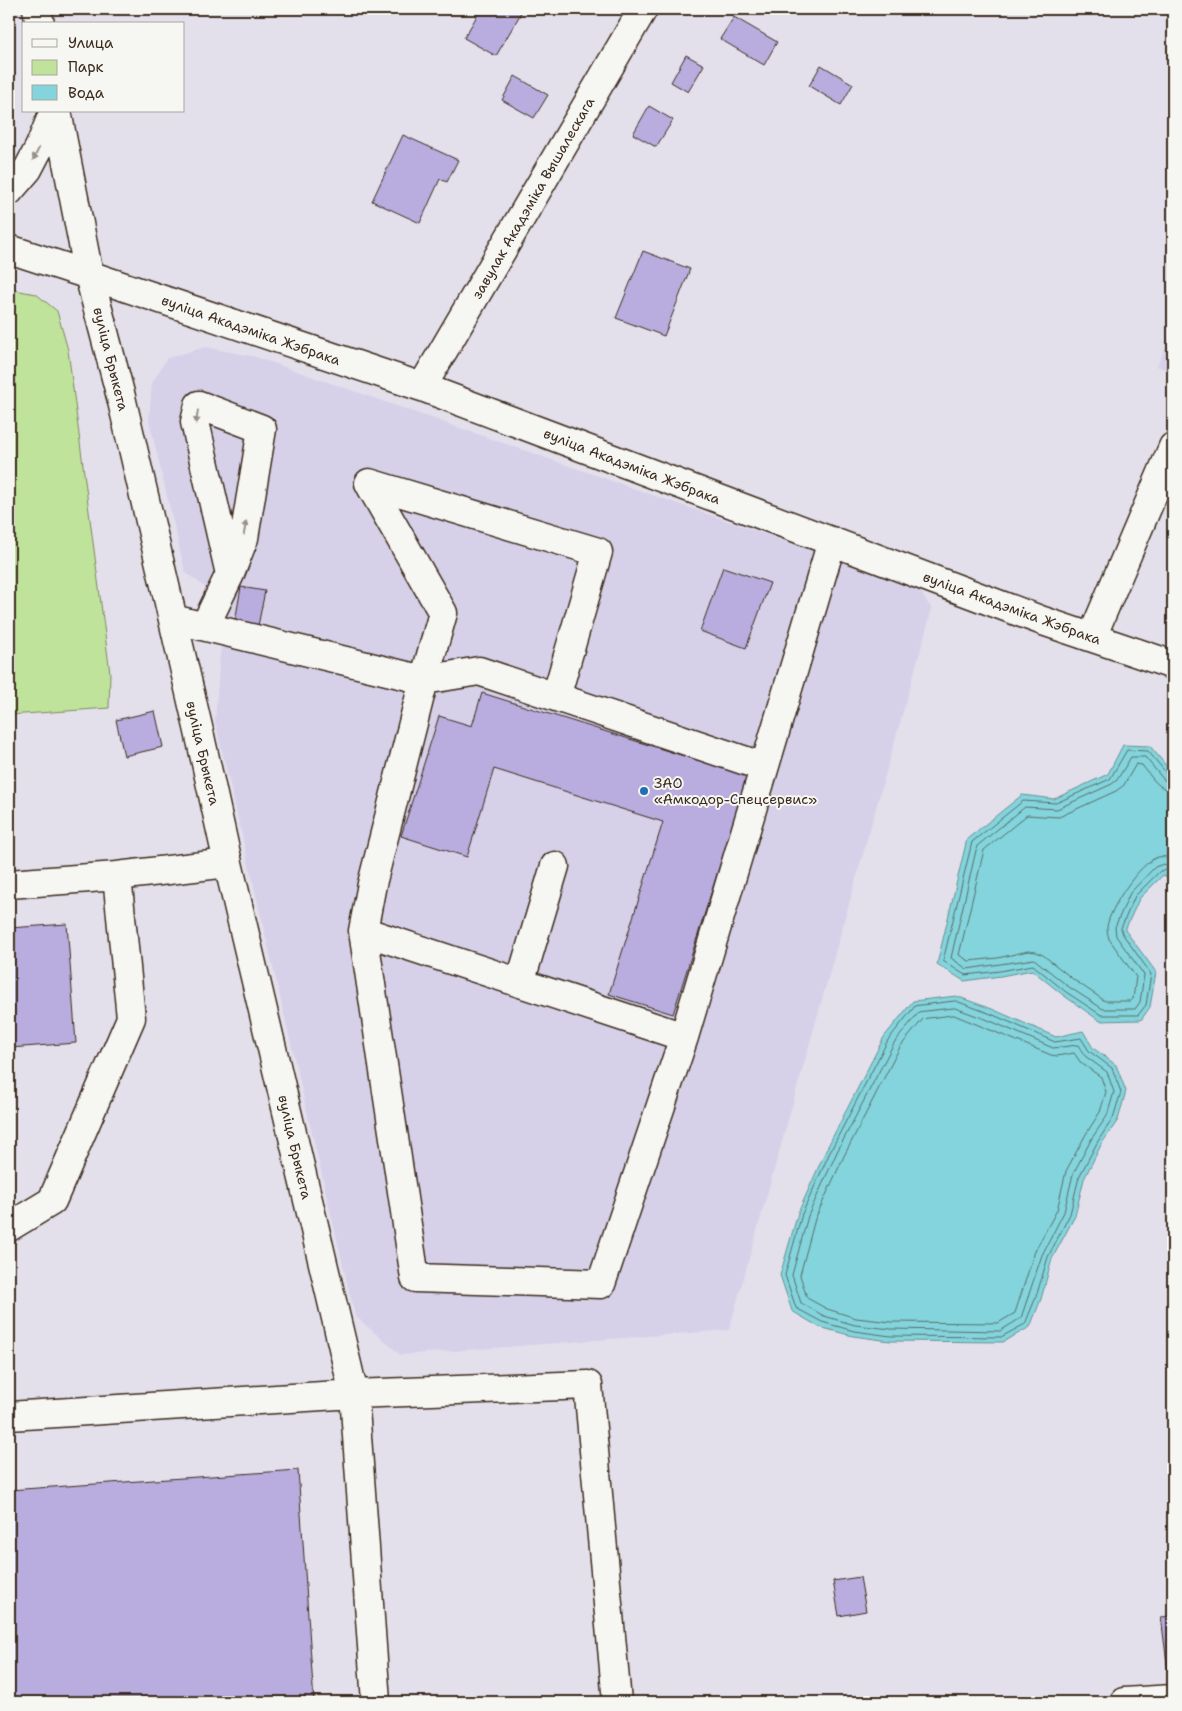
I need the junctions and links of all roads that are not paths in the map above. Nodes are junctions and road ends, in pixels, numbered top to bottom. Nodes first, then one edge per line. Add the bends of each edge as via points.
1 (37, 9) edge
2 (643, 9) edge
3 (40, 22) edge
4 (55, 112) edge
5 (55, 112) edge
6 (9, 191) edge
7 (9, 250) edge
8 (89, 275) junction
9 (422, 388) junction
10 (1173, 448) edge
11 (832, 541) junction
12 (230, 574) junction
13 (173, 619) junction
14 (205, 626) junction
15 (1092, 637) junction
16 (1173, 664) edge
17 (424, 680) junction
18 (556, 697) junction
19 (764, 766) junction
20 (228, 863) junction
21 (555, 866) dead end
22 (117, 876) junction
23 (9, 884) edge
24 (363, 931) junction
25 (520, 983) junction
26 (684, 1037) junction
27 (9, 1227) edge
28 (354, 1394) junction
29 (9, 1416) edge
30 (1173, 1699) edge
31 (376, 1702) edge
32 (616, 1702) edge
33 (1124, 1702) edge

1 - 3 street
2 - 9 street, завулак Акадэміка Вышалескага
4 -> 6 street via 28,170
5 - 8 street, вуліца Брыкета
7 - 8 street, вуліца Акадэміка Жэбрака
8 - 9 street, вуліца Акадэміка Жэбрака
8 - 13 street, вуліца Брыкета
9 - 11 street, вуліца Акадэміка Жэбрака
10 - 15 street
11 - 15 street, вуліца Акадэміка Жэбрака
11 - 19 street
12 -> 12 street via 244,538 262,429 200,405 195,422
12 - 14 street
13 - 14 street
13 - 20 street, вуліца Брыкета
14 - 17 street
15 - 16 street, вуліца Акадэміка Жэбрака
17 - 18 street via 479,671
17 - 18 street via 443,613 368,482 598,552
17 - 24 street
18 - 19 street
19 - 26 street
20 - 22 street
20 - 28 street, вуліца Брыкета
21 - 25 street
22 - 23 street
22 - 27 street via 132,1018 52,1201
24 - 25 street
24 - 26 street via 415,1278 601,1284
25 - 26 street
28 - 29 street
28 - 31 street, вуліца Брыкета
28 - 32 street via 588,1385
30 - 33 street

